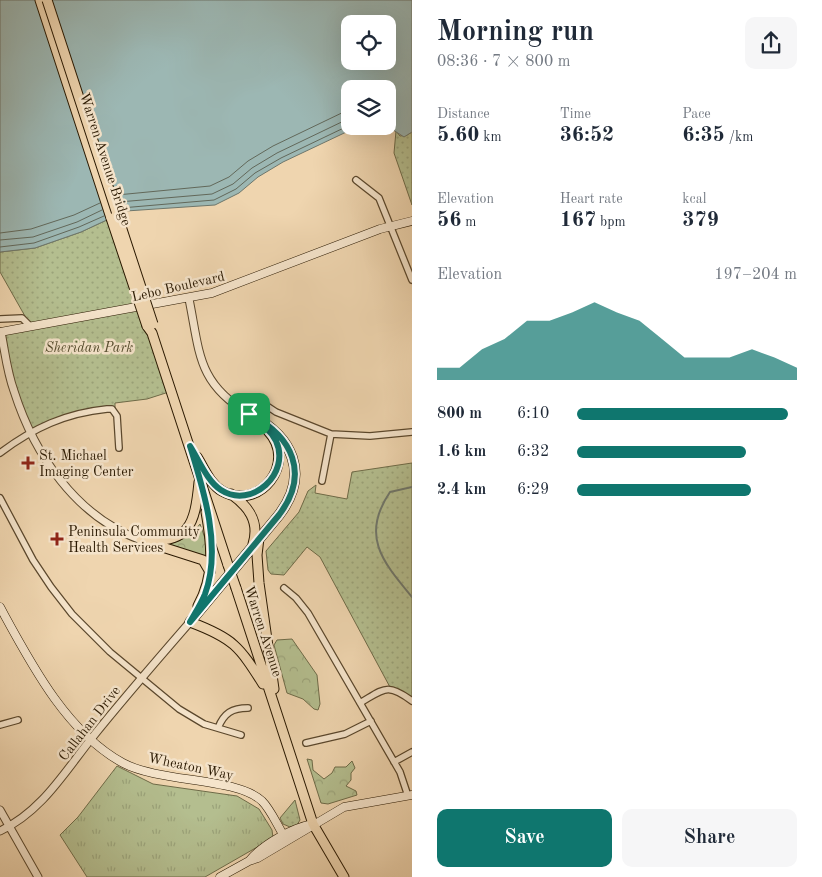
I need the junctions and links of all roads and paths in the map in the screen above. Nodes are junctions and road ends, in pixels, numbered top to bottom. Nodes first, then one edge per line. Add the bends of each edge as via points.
1 (40, 0) edge
2 (47, 0) edge
3 (356, 180) dead end
4 (412, 221) edge
5 (390, 226) junction
6 (410, 270) edge
7 (412, 280) edge
8 (189, 299) junction
9 (0, 319) edge
10 (30, 326) junction
11 (151, 328) junction
12 (1, 332) edge
13 (239, 408) junction
14 (249, 414) junction
15 (31, 431) junction
16 (412, 432) edge
17 (331, 434) junction
18 (190, 446) junction
19 (119, 448) dead end
20 (0, 452) edge
21 (200, 477) junction
22 (322, 481) dead end
23 (231, 494) junction
24 (0, 498) edge
25 (259, 538) junction
26 (141, 540) junction
27 (251, 548) junction
28 (210, 572) junction
29 (284, 588) dead end
30 (0, 607) edge
31 (190, 622) junction
32 (141, 678) junction
33 (272, 697) junction
34 (412, 701) edge
35 (360, 702) junction
36 (248, 708) dead end
37 (279, 719) junction
38 (18, 720) dead end
39 (371, 721) junction
40 (0, 725) edge
41 (218, 728) junction
42 (241, 735) dead end
43 (90, 740) junction
44 (306, 744) dead end
45 (412, 752) edge
46 (394, 762) junction
47 (410, 795) edge
48 (0, 810) edge
49 (313, 824) junction
50 (10, 826) junction
51 (0, 831) edge
52 (284, 836) junction
53 (249, 860) junction
54 (38, 877) edge
55 (220, 877) edge
56 (344, 877) edge

1 - 11 main road, Warren Avenue Bridge, bridge
2 - 11 main road, Warren Avenue Bridge, bridge
3 - 5 street via 379,198
4 - 5 main road, Lebo Boulevard
5 - 6 street
5 - 8 main road, Lebo Boulevard via 234,286
6 - 7 street
8 - 10 main road, Lebo Boulevard
8 - 13 street via 208,378
9 - 10 street via 22,318
10 - 12 main road, Lebo Boulevard
11 - 18 main road, Warren Avenue
12 - 15 street via 12,386
13 - 14 street
13 - 17 street via 261,402 284,416
14 - 23 main road via 272,435 279,461 275,475 265,487 252,493
14 - 25 main road via 273,429 285,442 295,474 288,501
15 - 19 street via 76,413 107,409 115,412
15 - 20 street
15 - 26 street via 71,494 102,520
16 - 17 street via 370,436
17 - 22 street
18 - 21 main road, Warren Avenue
18 - 23 main road via 210,479 221,490
21 - 26 main road via 195,516 187,530 164,541
21 - 28 main road via 210,536
21 - 33 main road, Warren Avenue, bridge
23 - 27 main road via 252,515 255,531
24 - 32 street via 33,560 58,597 110,652
25 - 27 main road
25 - 37 main road via 260,593
26 - 28 main road via 203,560
27 - 31 main road
28 - 31 main road via 205,594
29 - 35 street via 308,612
30 - 43 main road, Wheaton Way via 60,705
31 - 32 street, Callahan Drive
31 - 33 main road via 221,634 236,645
32 - 41 street via 179,709 204,724
32 - 43 street, Callahan Drive
33 - 37 main road, Warren Avenue
34 - 35 street via 397,690 387,688
35 - 39 street
36 - 41 street via 236,708 223,716
37 - 49 main road, Warren Avenue
38 - 40 street
39 - 44 street via 345,734
39 - 46 street
41 - 42 street
43 - 50 street, Callahan Drive via 44,800
43 - 52 main road, Wheaton Way via 122,762 153,774 250,794 264,803
45 - 46 street
46 - 47 street
47 - 49 main road via 344,806
48 - 50 street
49 - 52 main road
49 - 53 main road via 258,858
49 - 56 main road
50 - 51 street, Callahan Drive
50 - 54 street
52 - 53 main road
53 - 55 main road

